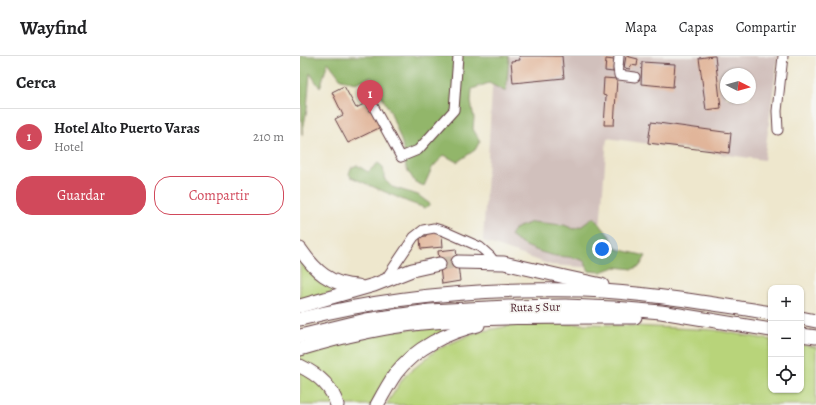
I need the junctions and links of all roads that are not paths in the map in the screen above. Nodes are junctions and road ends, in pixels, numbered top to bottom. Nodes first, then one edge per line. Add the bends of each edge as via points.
1 (458, 56) edge
2 (618, 56) edge
3 (783, 56) edge
4 (635, 77) dead end
5 (372, 104) dead end
6 (778, 130) dead end
7 (300, 249) edge
8 (494, 261) junction
9 (458, 262) tunnel mouth
10 (439, 264) tunnel mouth
11 (379, 282) junction
12 (664, 297) junction
13 (300, 306) edge
14 (768, 313) edge
15 (518, 318) junction
16 (300, 319) edge
17 (804, 319) edge
18 (717, 321) junction
19 (816, 321) edge
20 (768, 330) edge
21 (804, 335) edge
22 (300, 336) edge
23 (816, 337) edge
24 (300, 348) edge
25 (300, 366) edge
26 (337, 405) edge
27 (377, 405) edge

1 - 5 lane via 454,110 418,150 401,157
2 - 4 lane via 619,75
3 - 6 lane via 777,111
7 - 11 highway via 312,265 328,278 345,285
8 - 9 highway
8 - 11 lane via 480,247 444,231 434,228 423,230 414,237
8 - 12 highway
10 - 11 highway via 412,270
11 - 13 highway
12 - 14 highway, Ruta 5 Sur
12 - 16 highway, Ruta 5 Sur via 573,290 451,293 372,303
15 - 18 highway via 662,317
15 - 24 highway via 400,326
15 - 27 highway via 457,331 432,342 404,363
17 - 19 highway
18 - 20 highway, Ruta 5 Sur
18 - 22 highway, Ruta 5 Sur via 614,308 501,307 437,310 386,316
21 - 23 highway
25 - 26 highway via 316,374 328,386

